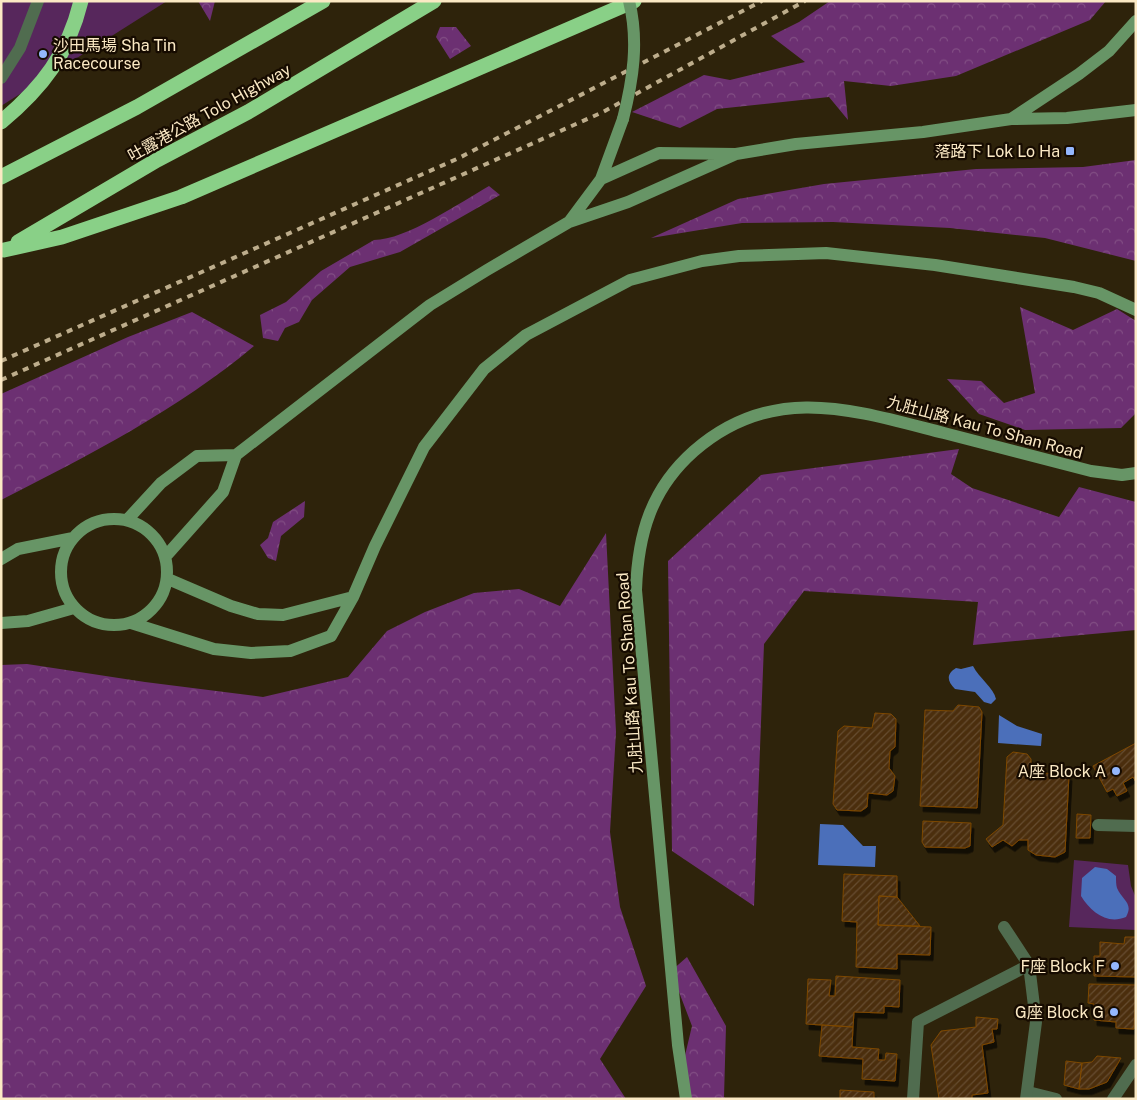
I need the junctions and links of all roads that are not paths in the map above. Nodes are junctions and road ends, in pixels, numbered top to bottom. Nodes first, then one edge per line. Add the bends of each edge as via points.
1 (38, 1) edge
2 (81, 1) edge
3 (323, 1) edge
4 (434, 1) edge
5 (629, 1) edge
6 (634, 1) edge
7 (1136, 21) edge
8 (1, 78) edge
9 (1136, 110) edge
10 (1011, 119) junction
11 (1, 122) edge
12 (736, 154) junction
13 (1, 177) edge
14 (601, 179) junction
15 (569, 222) junction
16 (2, 251) edge
17 (1136, 310) edge
18 (236, 455) junction
19 (1136, 473) edge
20 (127, 520) junction
21 (73, 538) junction
22 (166, 556) junction
23 (1, 559) edge
24 (168, 579) junction
25 (353, 597) junction
26 (74, 608) junction
27 (1, 623) edge
28 (132, 623) junction
29 (1098, 825) dead end
30 (1136, 826) edge
31 (1004, 927) dead end
32 (1029, 965) junction
33 (1136, 1065) edge
34 (1027, 1096) edge
35 (686, 1099) edge
36 (913, 1099) edge
37 (1056, 1099) edge
38 (1113, 1099) edge

1 - 8 street via 20,48
2 - 11 highway via 68,44 58,62 33,92
3 - 13 highway via 137,107
4 - 16 highway, 吐露港公路 Tolo Highway via 248,112 156,160
5 - 14 street, bridge via 635,49 633,74 623,119
6 - 16 highway via 182,198 62,237
7 - 10 street via 1109,51 1080,74
9 - 10 street via 1067,118
10 - 12 street
12 - 14 street via 659,153
12 - 15 street via 628,202
14 - 15 street
15 - 18 street via 430,304
17 - 25 street via 1099,293 1074,287 935,265 835,254 740,256 702,261 630,280 526,335 484,370 424,447
18 - 20 street via 197,456 162,483
18 - 22 street via 223,492
19 - 35 street, 九肚山路 Kau To Shan Road via 1122,475 1091,471 870,414 817,406 792,406 769,411 724,429 684,460 668,481 653,505 643,531 637,560 636,590 678,1045
20 - 21 street via 99,521
20 - 22 street via 150,532
21 - 23 street via 18,550
21 - 26 street via 63,555 60,578
22 - 24 street
24 - 25 street via 258,614 283,615
24 - 28 street via 157,605
25 - 28 street via 331,636 290,651 251,653 214,649
26 - 27 street via 28,621
26 - 28 street via 98,623 113,626
29 - 30 street
31 - 32 street
32 - 34 street via 1036,1022
32 - 36 street via 918,1022
33 - 38 street
34 - 37 street

